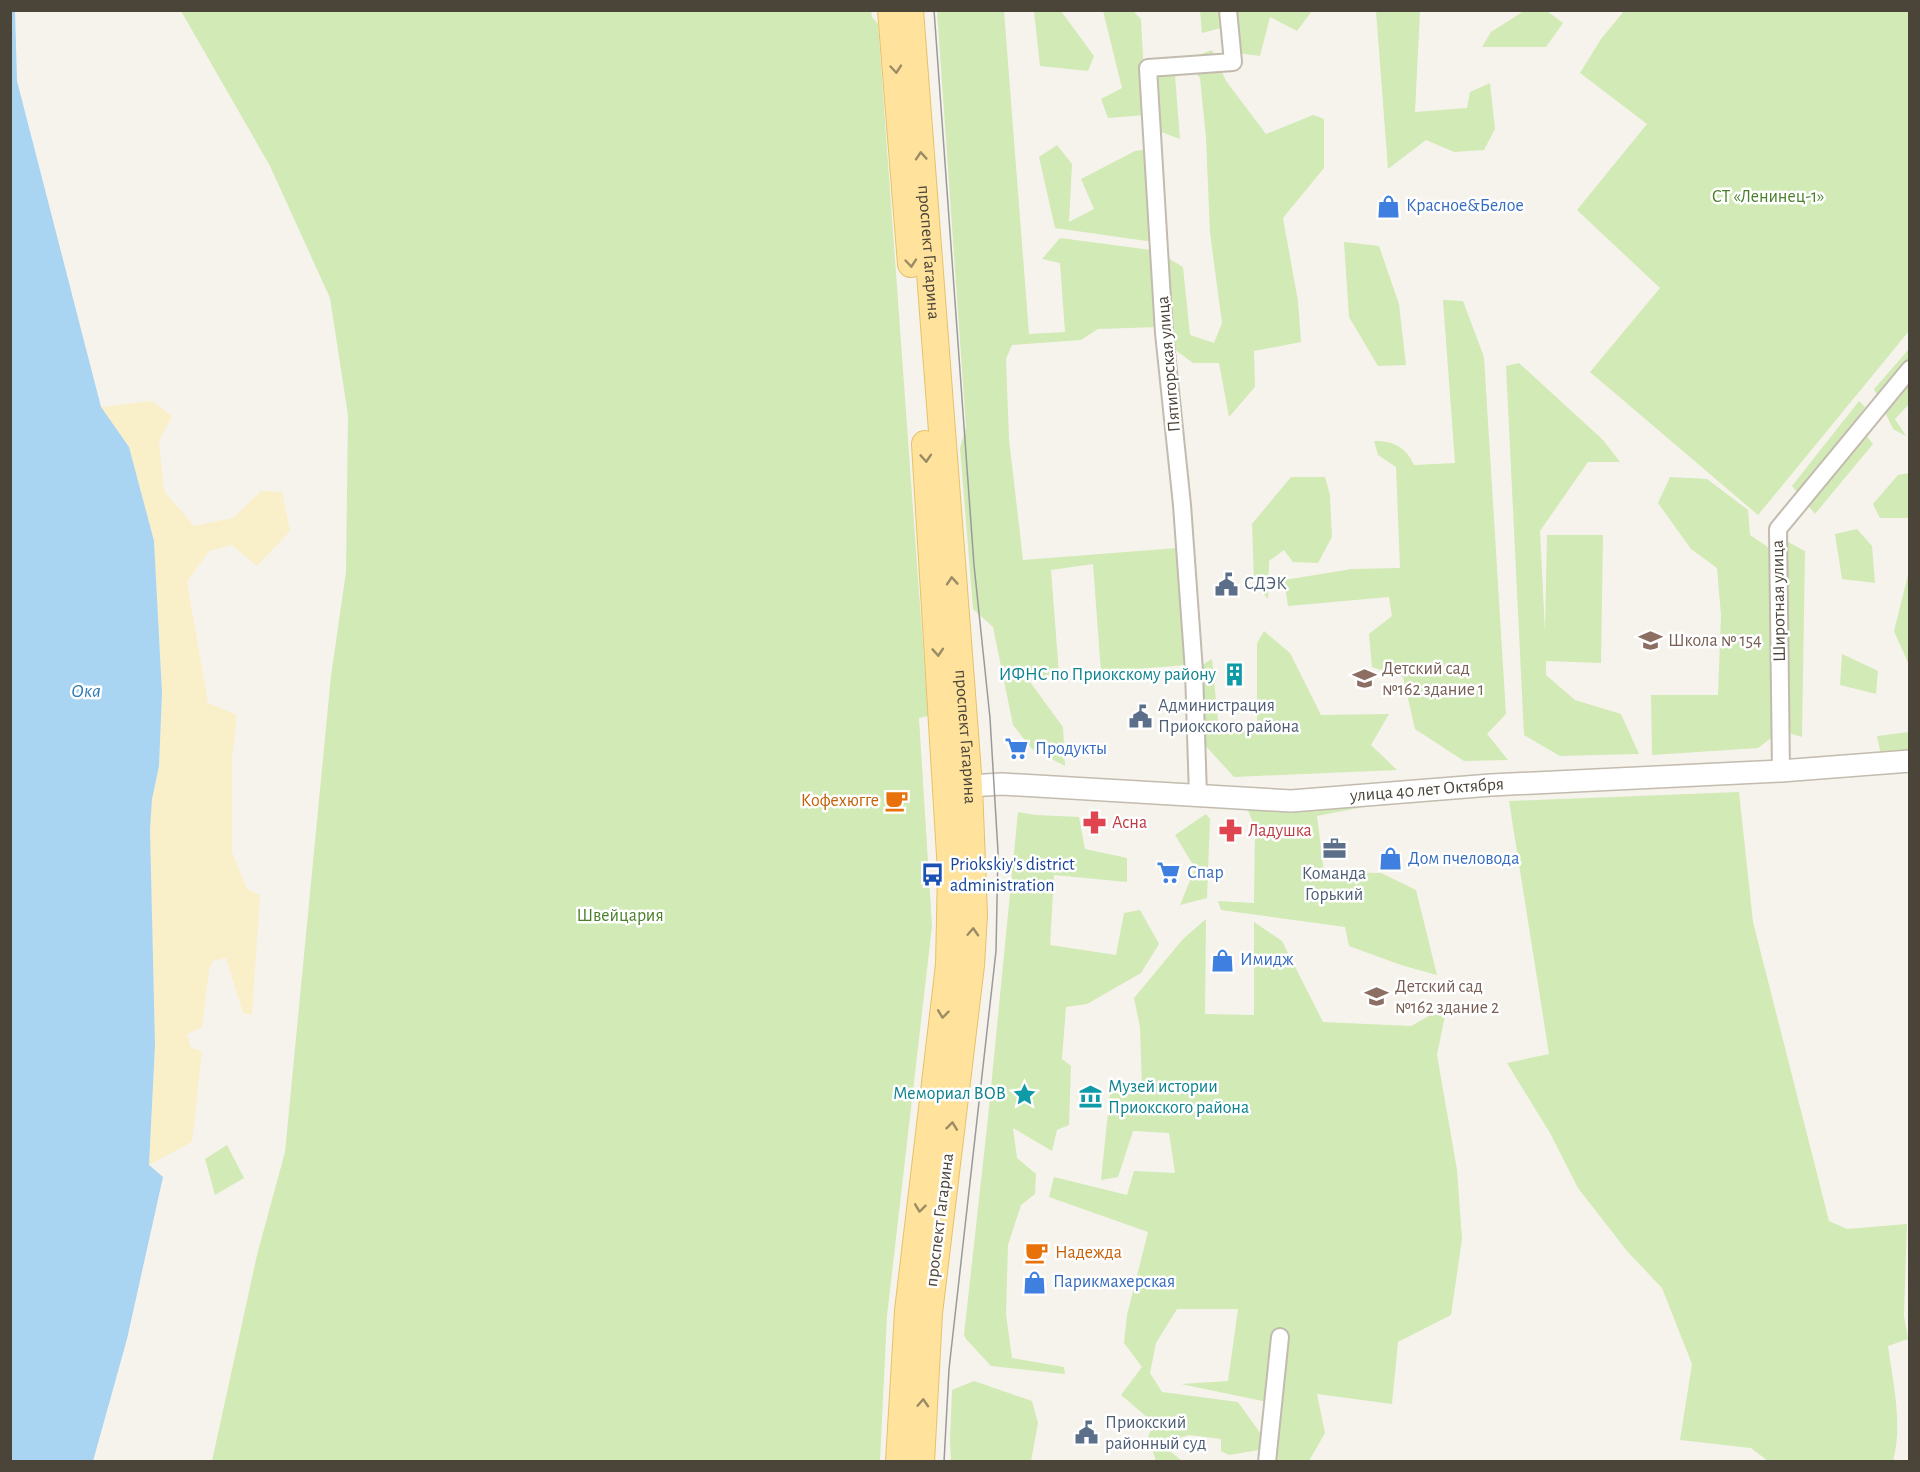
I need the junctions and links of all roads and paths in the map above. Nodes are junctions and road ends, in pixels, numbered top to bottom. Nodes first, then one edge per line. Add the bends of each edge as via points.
1 (891, 10) edge
2 (910, 10) edge
3 (1228, 10) edge
4 (1910, 369) edge
5 (1910, 761) edge
6 (1781, 771) junction
7 (957, 787) junction
8 (1198, 796) junction
9 (1280, 1337) dead end
10 (899, 1461) edge
11 (921, 1461) edge
12 (1267, 1461) edge

1 -> 7 main road, проспект Гагарина
7 -> 2 main road, проспект Гагарина
3 - 8 street, Пятигорская улица via 1233,62 1148,68 1164,333 1194,670
4 - 6 street, Широтная улица via 1778,529
5 - 6 street, улица 40 лет Октября
6 - 8 street, улица 40 лет Октября via 1491,785 1290,801
7 - 8 street, улица 40 лет Октября via 1002,784
7 -> 10 main road, проспект Гагарина via 949,965 908,1311
11 -> 7 main road, проспект Гагарина via 929,1313 974,915
9 - 12 street

